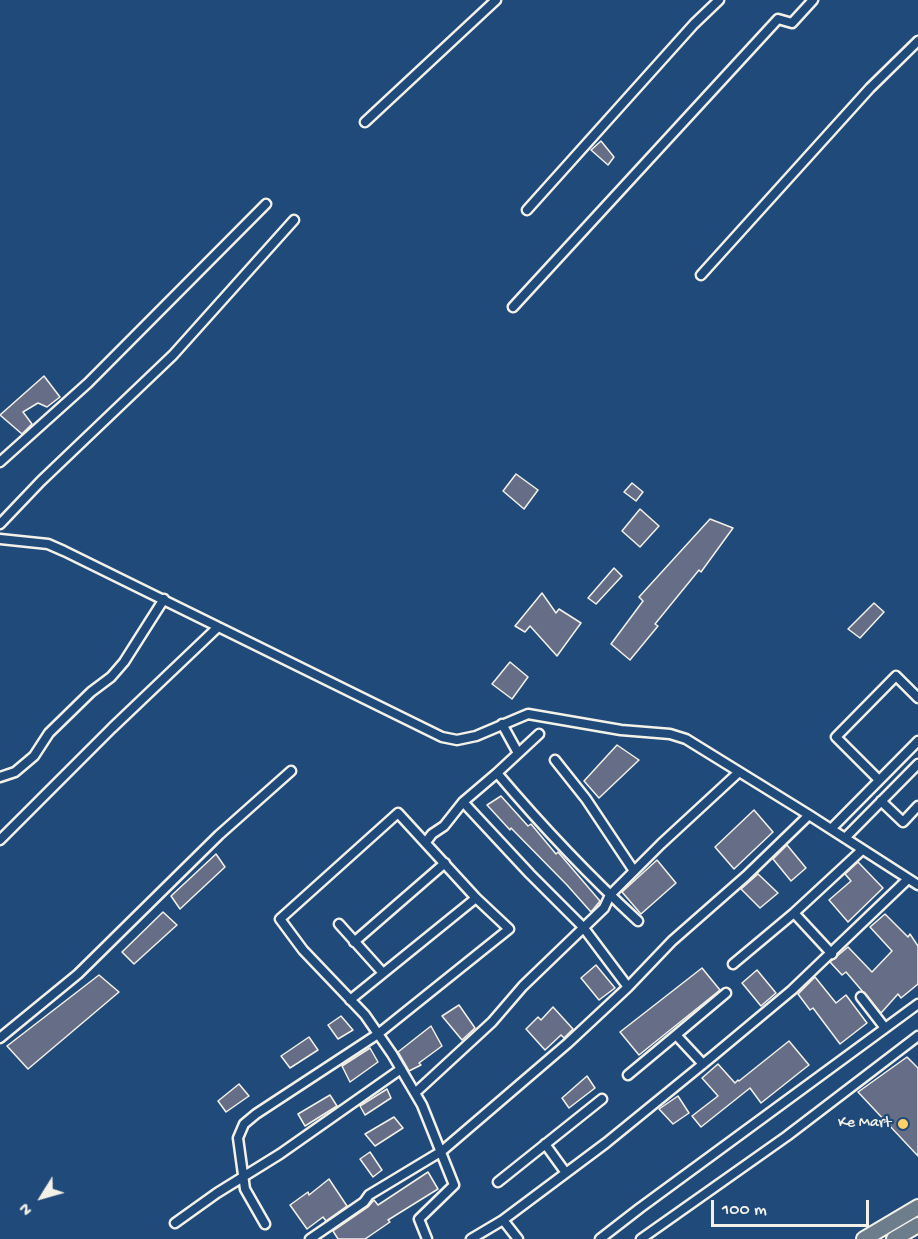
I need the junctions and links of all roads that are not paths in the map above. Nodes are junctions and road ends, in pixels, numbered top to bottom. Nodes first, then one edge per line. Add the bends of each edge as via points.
1 (496, 0) edge
2 (719, 0) edge
3 (813, 0) edge
4 (918, 41) edge
5 (364, 122) dead end
6 (266, 204) dead end
7 (527, 210) dead end
8 (294, 220) dead end
9 (701, 275) dead end
10 (513, 307) dead end
11 (0, 462) edge
12 (0, 524) edge
13 (0, 538) edge
14 (164, 599) junction
15 (218, 627) junction
16 (918, 698) edge
17 (502, 724) junction
18 (539, 734) dead end
19 (918, 741) edge
20 (519, 753) junction
21 (555, 760) dead end
22 (918, 764) edge
23 (291, 771) dead end
24 (739, 772) junction
25 (496, 773) junction
26 (0, 777) edge
27 (879, 780) junction
28 (881, 801) junction
29 (463, 802) junction
30 (918, 806) edge
31 (809, 815) junction
32 (831, 829) junction
33 (845, 838) junction
34 (0, 840) edge
35 (426, 842) junction
36 (862, 850) junction
37 (445, 863) junction
38 (634, 871) junction
39 (908, 879) junction
40 (918, 885) edge
41 (610, 895) junction
42 (476, 898) junction
43 (794, 913) junction
44 (638, 921) dead end
45 (339, 924) dead end
46 (583, 927) junction
47 (354, 942) junction
48 (832, 954) junction
49 (733, 964) dead end
50 (383, 973) junction
51 (628, 987) junction
52 (726, 993) dead end
53 (861, 997) dead end
54 (350, 1000) junction
55 (918, 1004) edge
56 (885, 1029) junction
57 (378, 1034) junction
58 (676, 1035) junction
59 (918, 1036) edge
60 (0, 1038) edge
61 (703, 1064) junction
62 (401, 1069) junction
63 (628, 1075) dead end
64 (415, 1093) junction
65 (602, 1099) dead end
66 (545, 1144) junction
67 (442, 1151) junction
68 (566, 1173) junction
69 (243, 1176) junction
70 (498, 1182) dead end
71 (918, 1207) edge
72 (503, 1220) junction
73 (175, 1223) dead end
74 (265, 1224) dead end
75 (918, 1225) edge
76 (309, 1239) edge
77 (427, 1239) edge
78 (471, 1239) edge
79 (518, 1239) edge
80 (600, 1239) edge
81 (641, 1239) edge
82 (864, 1239) edge
83 (894, 1239) edge

1 - 5 street
2 - 7 street
3 - 10 street via 792,23 778,19
4 - 9 street via 870,88
6 - 11 street via 88,383
8 - 12 street via 173,355
13 - 14 street via 48,544
14 - 15 street
14 - 26 street via 111,677 49,733 34,756 15,772
15 - 17 street via 442,737 457,740 476,736
15 - 34 street
16 - 27 street via 896,676 836,737
17 - 20 street
17 - 24 street via 528,714 670,734 686,739
18 - 20 street
19 - 27 street
20 - 25 street
21 - 38 street
22 - 28 street
23 - 60 street via 219,835 78,974
24 - 31 street
24 - 38 street
25 - 29 street
25 - 41 street
27 - 32 street
28 - 30 street via 903,822
28 - 33 street
29 - 35 street
29 - 46 street
31 - 32 street
31 - 51 street via 672,941
32 - 33 street
33 - 36 street
35 - 37 street
35 - 54 street via 398,813 280,919
36 - 39 street
36 - 43 street
37 - 42 street
37 - 47 street
38 - 41 street
39 - 40 street
39 - 48 street
41 - 44 street
41 - 46 street via 604,908
42 - 50 street
42 - 57 street via 509,928
43 - 48 street
43 - 49 street
45 - 47 street
46 - 51 street
46 - 64 street via 492,1022
47 - 50 street
48 - 61 street
50 - 54 street
51 - 67 street
52 - 58 street
53 - 56 street
54 - 57 street
55 - 56 street
56 - 80 street
57 - 62 street
57 - 69 street via 244,1124 238,1138
58 - 61 street
58 - 63 street
59 - 81 street via 787,1136
61 - 68 street
62 - 64 street
62 - 69 street
64 - 67 street
65 - 66 street
66 - 68 street
66 - 70 street
67 - 76 street via 369,1195
67 - 77 street via 454,1185 419,1219
68 - 72 street
69 - 73 street
69 - 74 street via 245,1189
71 - 82 highway
72 - 78 street
72 - 79 street
75 - 83 highway

